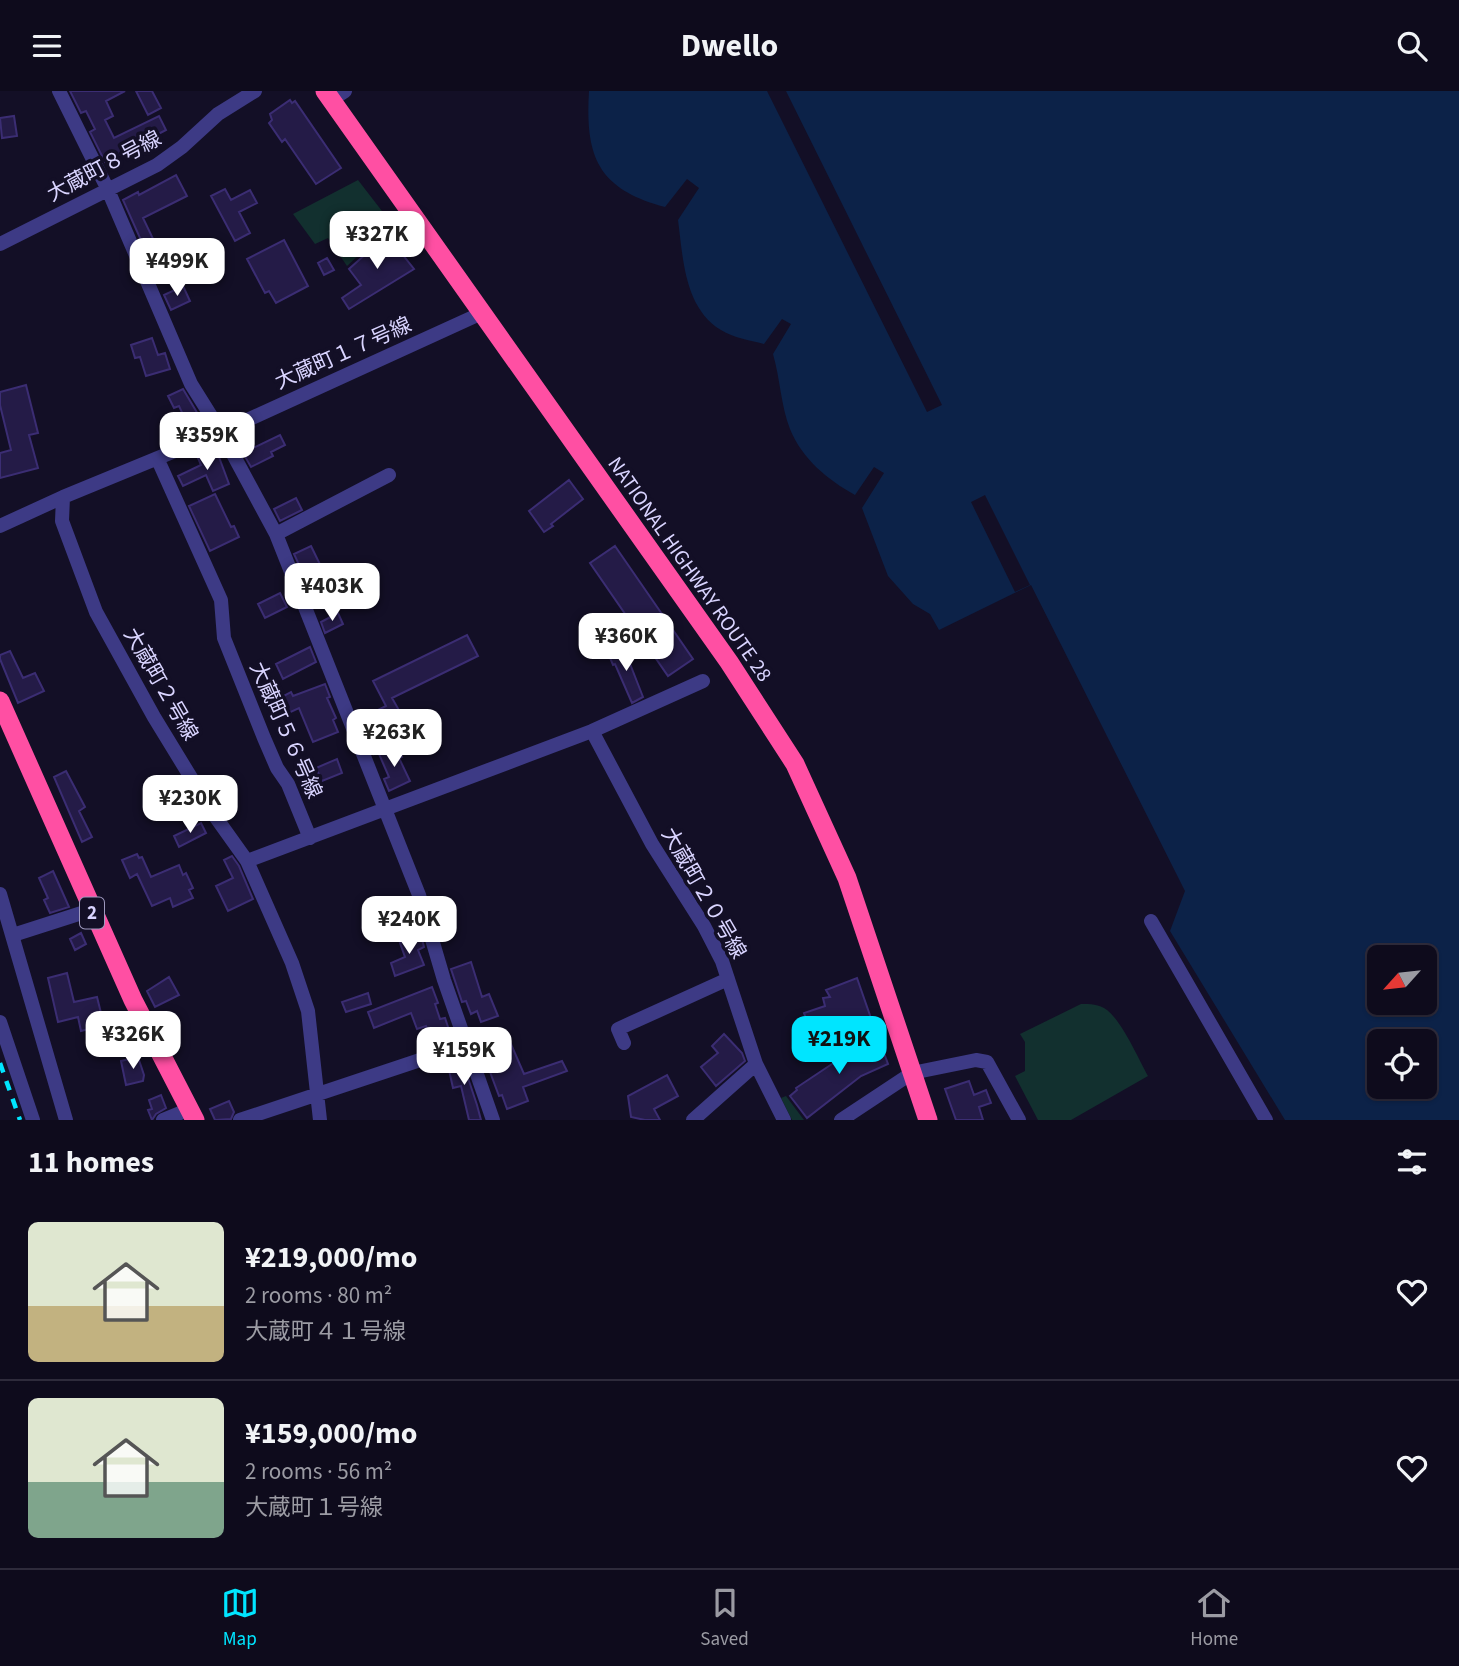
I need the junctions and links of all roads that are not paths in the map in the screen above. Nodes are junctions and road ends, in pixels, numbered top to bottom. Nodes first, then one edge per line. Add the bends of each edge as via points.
1 (59, 91) edge
2 (255, 91) edge
3 (334, 94) edge
4 (108, 190) junction
5 (0, 244) edge
6 (482, 313) junction
7 (221, 432) junction
8 (158, 460) junction
9 (389, 475) dead end
10 (63, 497) junction
11 (0, 526) edge
12 (276, 534) junction
13 (703, 681) dead end
14 (0, 701) edge
15 (592, 731) junction
16 (386, 809) junction
17 (310, 838) junction
18 (247, 862) junction
19 (0, 894) edge
20 (91, 910) junction
21 (1151, 921) dead end
22 (13, 935) junction
23 (728, 979) junction
24 (0, 1022) edge
25 (624, 1043) dead end
26 (468, 1044) junction
27 (756, 1064) junction
28 (912, 1073) junction
29 (318, 1094) junction
30 (193, 1114) edge
31 (33, 1120) edge
32 (66, 1120) edge
33 (163, 1120) edge
34 (240, 1120) edge
35 (320, 1120) edge
36 (493, 1120) edge
37 (693, 1120) edge
38 (785, 1120) edge
39 (841, 1120) edge
40 (928, 1120) edge
41 (1019, 1120) edge
42 (1266, 1120) edge

1 - 4 street
2 - 4 street, 大蔵町８号線 via 218,114 158,165
3 - 6 highway, NATIONAL HIGHWAY ROUTE 28
4 - 5 street, 大蔵町８号線
4 - 7 street via 191,384
6 - 7 street, 大蔵町１７号線
6 - 28 highway, NATIONAL HIGHWAY ROUTE 28 via 722,652 795,764 847,878
7 - 8 street, 大蔵町１７号線
7 - 12 street
8 - 10 street, 大蔵町１７号線
8 - 17 street, 大蔵町５６号線 via 221,600 224,638
9 - 12 street
10 - 11 street, 大蔵町１７号線
10 - 18 street, 大蔵町２号線 via 62,521 96,611 154,717
12 - 16 street
13 - 15 street
14 - 20 highway, 2
15 - 16 street
15 - 23 street, 大蔵町２０号線 via 652,844 704,926
16 - 17 street
16 - 26 street
17 - 18 street
18 - 29 street, 大蔵町２号線 via 308,1011
19 - 22 street
20 - 22 street
20 - 30 highway, 2
21 - 42 street
22 - 32 street
23 - 25 street via 618,1028
23 - 27 street, 大蔵町２０号線
24 - 31 street
26 - 29 street
26 - 36 street
27 - 37 street
27 - 38 street, 大蔵町２０号線
28 - 39 street
28 - 40 highway, NATIONAL HIGHWAY ROUTE 28
28 - 41 street via 976,1060 987,1062
29 - 34 street
29 - 35 street, 大蔵町２号線
30 - 33 street

